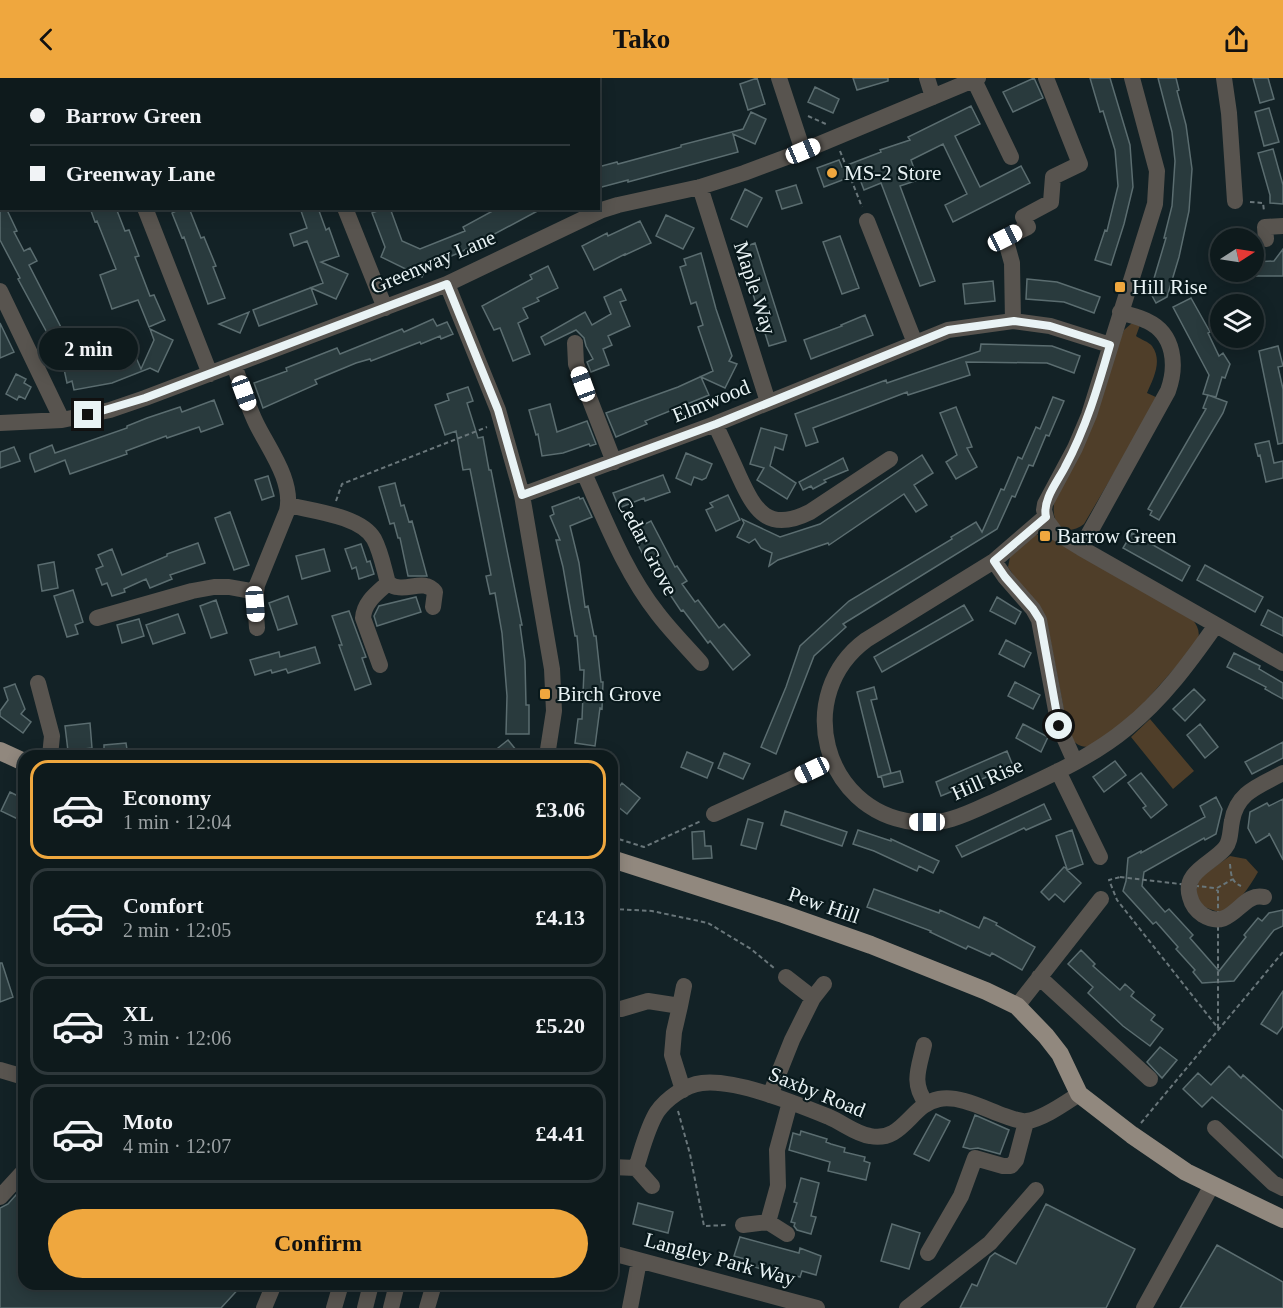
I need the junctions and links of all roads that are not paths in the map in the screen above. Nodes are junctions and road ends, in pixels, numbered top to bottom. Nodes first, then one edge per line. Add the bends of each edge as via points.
1 (779, 78) edge
2 (927, 78) edge
3 (1046, 78) edge
4 (1132, 78) edge
5 (1224, 78) edge
6 (976, 79) edge
7 (933, 97) junction
8 (803, 151) junction
9 (1011, 157) dead end
10 (700, 187) junction
11 (1235, 201) road end
12 (146, 210) edge
13 (346, 210) edge
14 (867, 221) road end
15 (1283, 226) edge
16 (1266, 233) road end
17 (447, 284) junction
18 (0, 291) edge
19 (385, 308) junction
20 (1120, 312) junction
21 (1014, 321) junction
22 (575, 343) dead end
23 (915, 343) junction
24 (1110, 345) junction
25 (234, 365) junction
26 (210, 374) junction
27 (768, 402) junction
28 (62, 420) junction
29 (0, 423) edge
30 (716, 424) junction
31 (890, 459) dead end
32 (614, 462) junction
33 (584, 473) junction
34 (522, 495) junction
35 (288, 505) junction
36 (1046, 517) junction
37 (1081, 548) junction
38 (994, 561) junction
39 (388, 583) junction
40 (256, 592) junction
41 (433, 607) dead end
42 (97, 618) dead end
43 (1216, 625) junction
44 (257, 628) dead end
45 (701, 663) dead end
46 (1283, 663) edge
47 (380, 665) dead end
48 (38, 683) dead end
49 (51, 750) edge
50 (548, 750) edge
51 (0, 751) edge
52 (18, 759) edge
53 (831, 761) junction
54 (1075, 762) junction
55 (1058, 771) junction
56 (1283, 773) edge
57 (714, 814) road end
58 (1100, 857) road end
59 (618, 861) edge
60 (1258, 897) road end
61 (1101, 899) road end
62 (786, 977) road end
63 (1039, 977) junction
64 (824, 984) dead end
65 (684, 986) dead end
66 (813, 998) junction
67 (680, 1006) junction
68 (1017, 1006) junction
69 (618, 1009) edge
70 (924, 1045) dead end
71 (0, 1070) edge
72 (18, 1075) edge
73 (1150, 1078) dead end
74 (676, 1094) junction
75 (1079, 1094) junction
76 (770, 1095) junction
77 (790, 1102) junction
78 (926, 1102) junction
79 (1026, 1122) junction
80 (1215, 1128) dead end
81 (618, 1167) edge
82 (636, 1168) junction
83 (18, 1178) edge
84 (1212, 1185) junction
85 (652, 1186) dead end
86 (1283, 1188) edge
87 (1036, 1190) dead end
88 (0, 1197) edge
89 (1283, 1219) edge
90 (768, 1222) junction
91 (743, 1225) road end
92 (787, 1234) dead end
93 (928, 1253) dead end
94 (618, 1255) edge
95 (639, 1261) junction
96 (272, 1290) edge
97 (339, 1290) edge
98 (370, 1290) edge
99 (396, 1290) edge
100 (432, 1290) edge
101 (264, 1308) edge
102 (334, 1308) edge
103 (365, 1308) edge
104 (391, 1308) edge
105 (428, 1308) edge
106 (630, 1308) edge
107 (817, 1308) edge
108 (906, 1308) edge
109 (1144, 1308) edge

1 - 8 street
2 - 7 street
3 - 21 street via 1080,164 1053,177 1051,202 1023,217 1028,227 1005,238 1012,263
4 - 20 street via 1155,162 1156,193
5 - 11 street
6 - 7 street, Greenway Lane
6 - 9 street
7 - 8 street, Greenway Lane
8 - 10 street, Greenway Lane
10 - 17 street, Greenway Lane via 602,210
10 - 27 street, Maple Way
12 - 26 street
13 - 19 street
14 - 23 street
15 - 16 street
17 - 19 street, Greenway Lane
17 - 34 street via 501,421
18 - 28 street
19 - 25 street, Greenway Lane
20 - 24 street
20 - 37 street via 1157,328 1170,346 1174,371 1168,391
21 - 23 street, Elmwood via 948,330
21 - 24 street, Elmwood via 1050,326
22 - 32 street via 576,364
23 - 27 street, Elmwood
24 - 36 street via 1082,431 1045,504
25 - 26 street, Greenway Lane
25 - 35 street via 255,422 279,467
26 - 28 street, Greenway Lane via 120,406
27 - 30 street, Elmwood
28 - 29 street, Greenway Lane
30 - 31 street via 752,504 766,516 777,519 810,512
30 - 32 street, Elmwood
32 - 33 street, Elmwood
33 - 34 street, Elmwood
33 - 45 street, Cedar Grove via 636,582
34 - 50 street via 552,669 554,711
35 - 39 street via 355,522 376,544
35 - 40 street
36 - 37 street via 1055,532
36 - 38 street, Hill Rise
37 - 43 street
38 - 53 street, Hill Rise via 876,633 846,658 835,676 827,706 826,738
38 - 54 street via 1040,620 1059,726
39 - 41 street via 398,588 431,587 435,592
39 - 47 street via 369,602 363,618
40 - 42 street via 214,587
40 - 44 street
43 - 46 street
43 - 54 street via 1176,679 1134,722
48 - 49 street via 52,736
51 - 52 main road
53 - 55 street, Hill Rise via 864,802 893,818 914,822 960,817
53 - 57 street
54 - 55 street, Hill Rise
55 - 58 street
56 - 60 street via 1240,799 1228,845 1196,872 1189,886 1195,908 1206,917 1219,919
59 - 68 main road, Pew Hill via 871,945
61 - 63 street
62 - 66 street
63 - 68 street
63 - 73 street
64 - 66 street
65 - 67 street
66 - 76 street
67 - 69 street via 648,1001
67 - 74 street via 672,1055
68 - 75 main road, Pew Hill via 1060,1054
70 - 78 street via 917,1079 918,1092
71 - 72 street
74 - 76 street, Saxby Road via 701,1083
74 - 82 street via 657,1113
75 - 79 street
75 - 84 main road, Pew Hill via 1186,1172
76 - 77 street, Saxby Road
77 - 78 street, Saxby Road via 873,1137 895,1133
77 - 90 street via 777,1150 778,1186
78 - 79 street via 951,1099
79 - 93 street via 1011,1166 975,1158 962,1196
80 - 86 street
81 - 82 street
82 - 85 street
83 - 88 street
84 - 89 main road, Pew Hill
84 - 109 street
87 - 108 street via 990,1243
90 - 91 street
90 - 92 street
94 - 95 street, Langley Park Way
95 - 106 street
95 - 107 street, Langley Park Way
96 - 101 street
97 - 102 street
98 - 103 street
99 - 104 street
100 - 105 street

